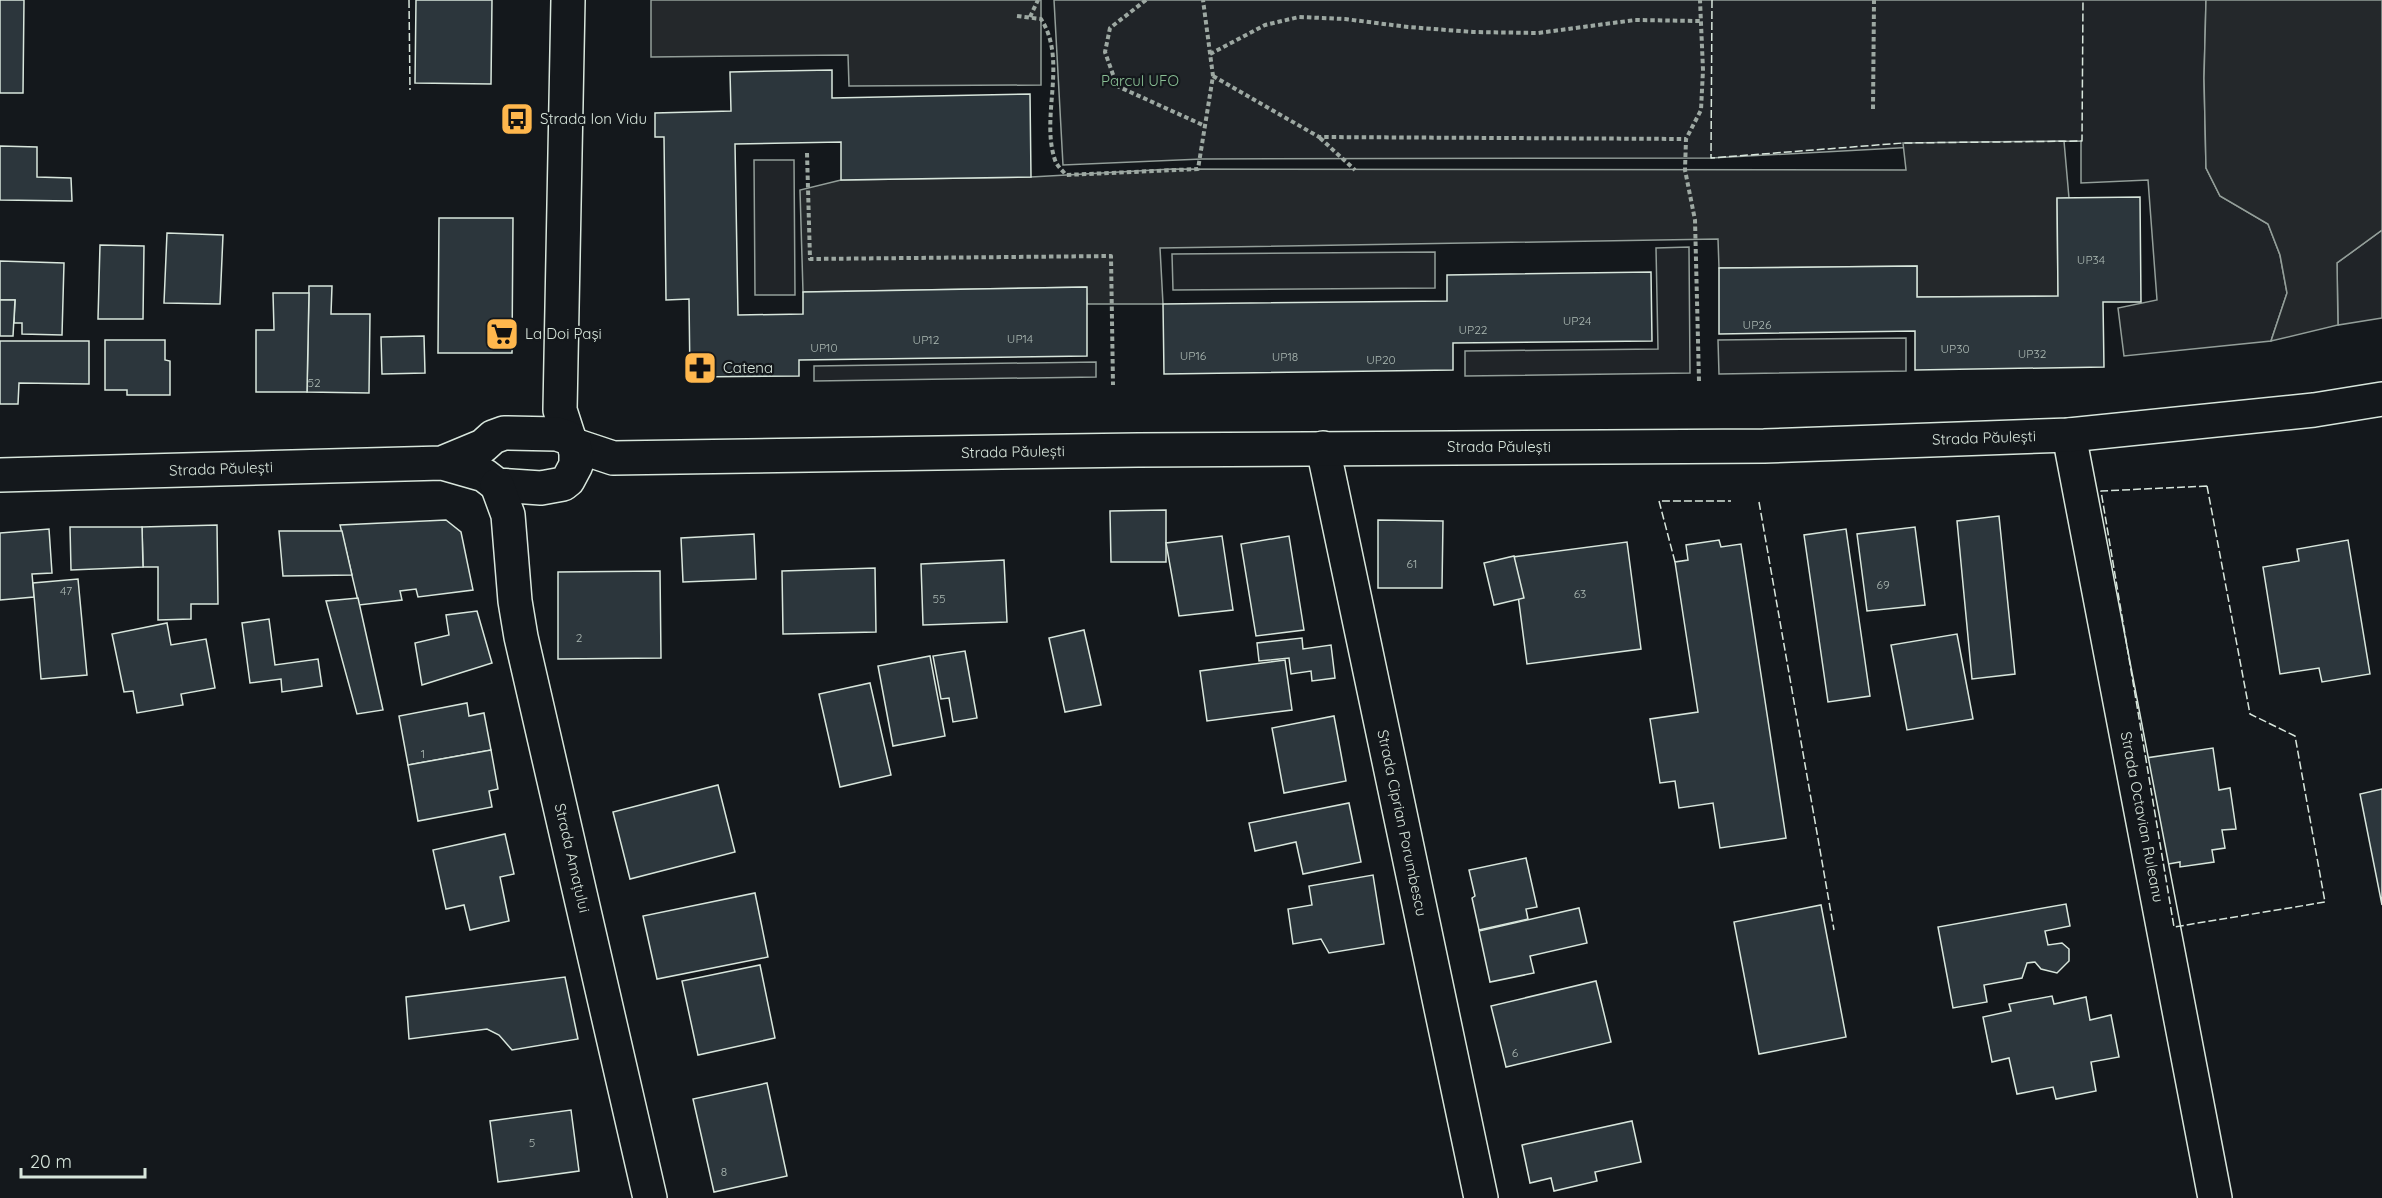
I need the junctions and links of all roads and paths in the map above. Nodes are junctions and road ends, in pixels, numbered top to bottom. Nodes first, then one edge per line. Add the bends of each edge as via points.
1 (568, 0) edge
2 (1038, 0) edge
3 (1146, 0) edge
4 (1203, 0) edge
5 (1700, 0) edge
6 (1874, 0) edge
7 (1017, 16) dead end
8 (1030, 17) junction
9 (1700, 21) junction
10 (1210, 54) junction
11 (1213, 76) junction
12 (1873, 109) dead end
13 (1205, 126) junction
14 (1319, 137) junction
15 (1686, 139) junction
16 (807, 153) dead end
17 (1355, 170) dead end
18 (1698, 381) dead end
19 (1113, 385) dead end
20 (2382, 399) edge
21 (2069, 435) junction
22 (564, 440) junction
23 (1323, 448) junction
24 (0, 475) edge
25 (500, 482) junction
26 (650, 1198) edge
27 (1481, 1198) edge
28 (2215, 1198) edge

1 - 22 main road
2 - 8 path
3 - 13 path via 1110,28 1105,52 1117,86
4 - 10 path
5 - 9 path
6 - 12 path
7 - 8 path
8 - 13 path via 1041,20 1047,30 1053,84 1052,144 1056,163 1066,175 1198,169
9 - 10 path via 1635,20 1538,33 1473,32 1299,17 1265,25
9 - 15 path via 1701,110
10 - 11 path
11 - 13 path
11 - 14 path
14 - 15 path
14 - 17 path
15 - 18 path via 1684,170 1695,220
16 - 19 path via 810,259 1111,256
20 - 21 main road, Strada Păulești via 2314,410
21 - 23 main road, Strada Păulești via 1764,446
21 - 28 main road, Strada Octavian Ruleanu
22 - 23 main road, Strada Păulești via 613,458
22 - 25 main road, Strada Păulești via 563,484
22 - 25 main road, Strada Păulești via 504,433 493,437
23 - 27 main road, Strada Ciprian Porumbescu
24 - 25 main road, Strada Păulești via 442,463
25 - 26 main road, Strada Amațului via 521,637

